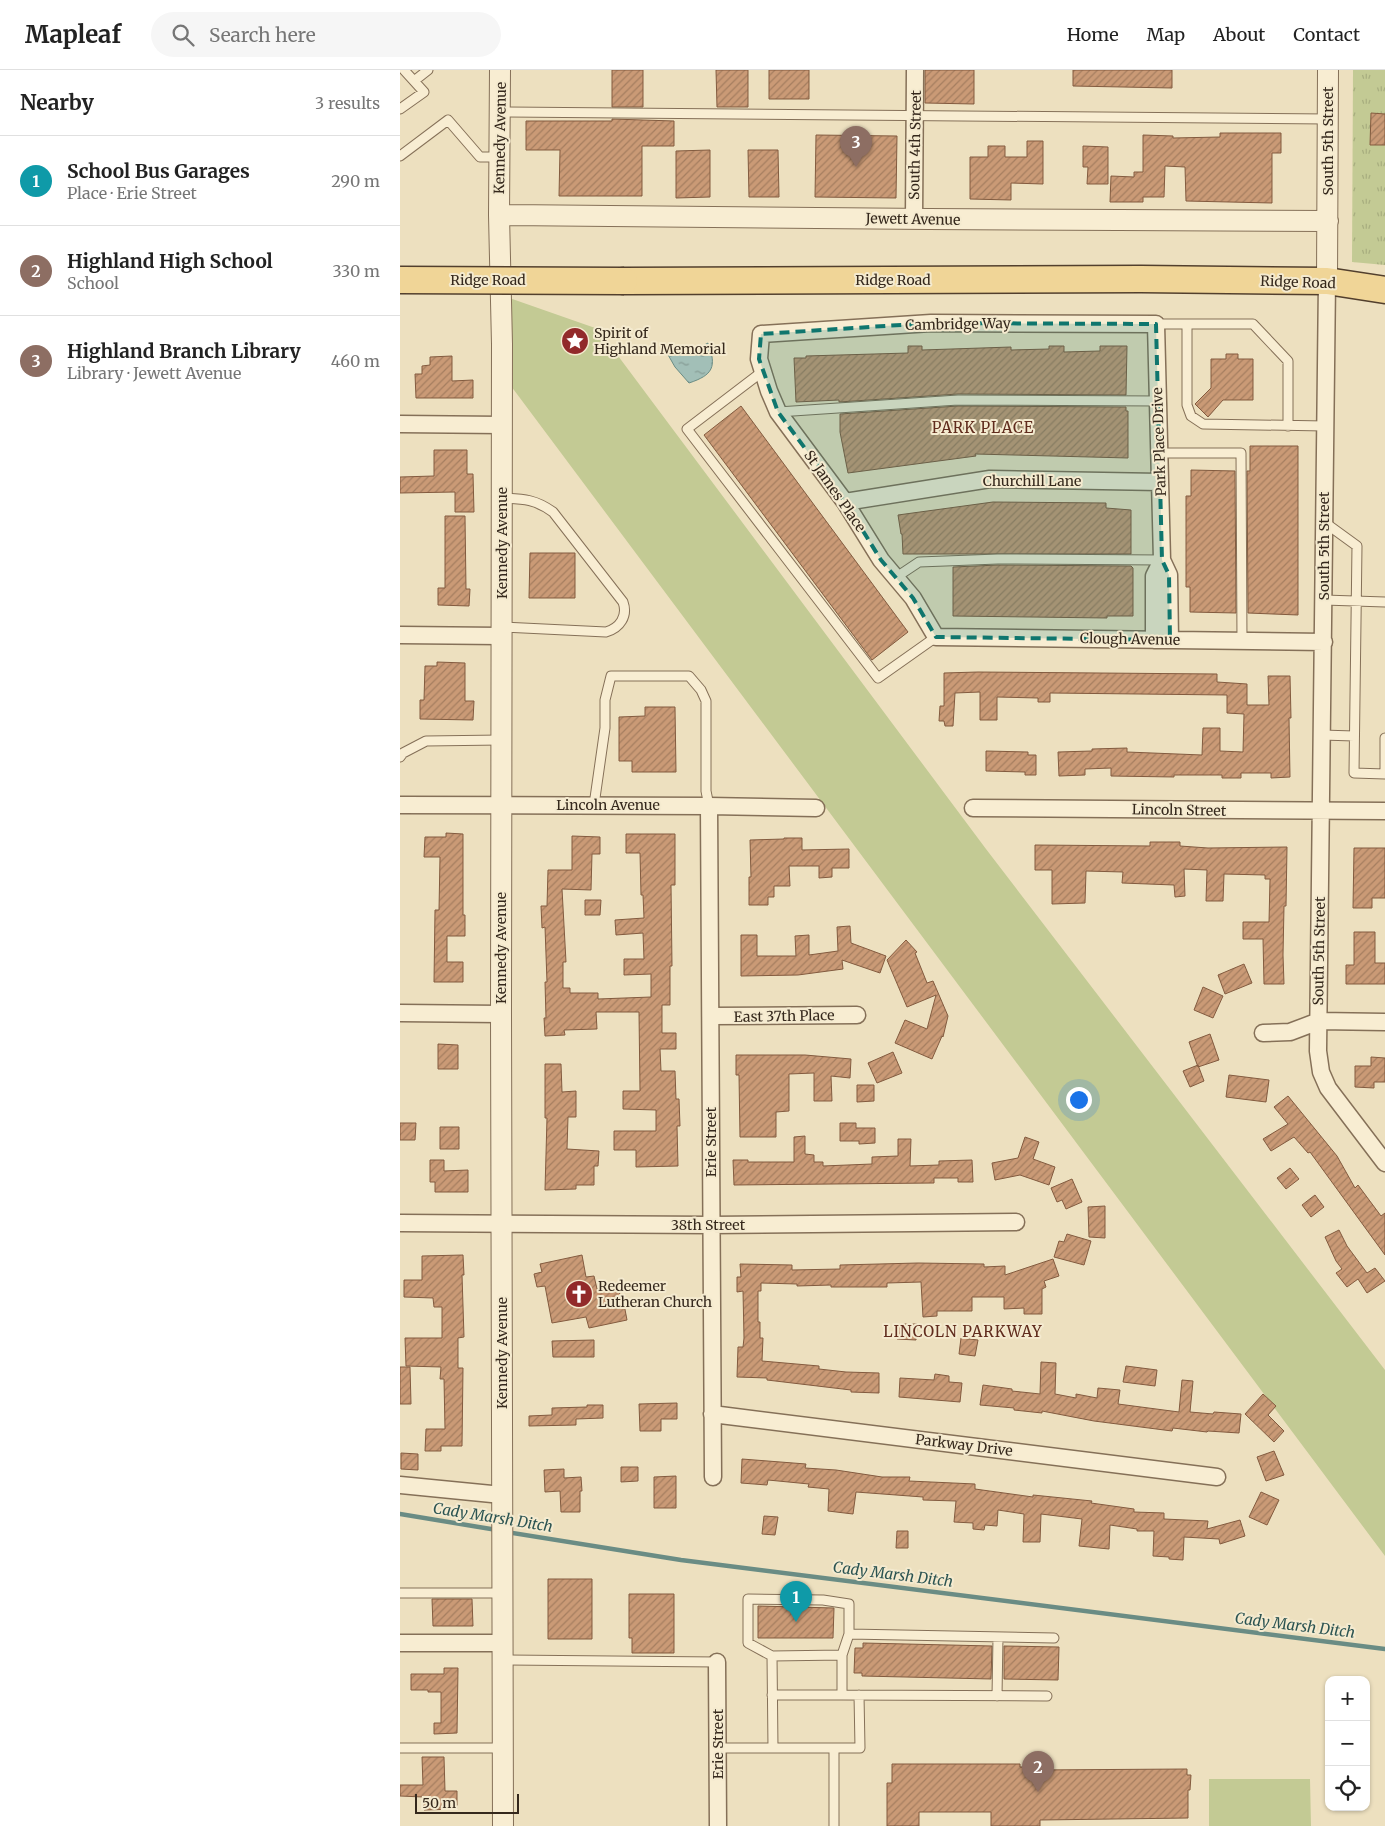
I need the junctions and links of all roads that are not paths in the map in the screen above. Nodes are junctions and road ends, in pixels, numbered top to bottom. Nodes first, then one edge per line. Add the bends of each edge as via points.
1 (404, 70) edge
2 (428, 70) edge
3 (500, 70) edge
4 (915, 70) edge
5 (1328, 70) edge
6 (414, 81) junction
7 (400, 109) edge
8 (500, 112) junction
9 (915, 115) junction
10 (1328, 119) junction
11 (400, 156) edge
12 (500, 157) junction
13 (499, 215) junction
14 (914, 219) junction
15 (1328, 221) junction
16 (400, 280) edge
17 (1327, 281) junction
18 (1385, 290) edge
19 (1156, 324) junction
20 (1187, 324) junction
21 (761, 334) joint
22 (763, 371) junction
23 (1158, 401) junction
24 (778, 412) junction
25 (400, 424) edge
26 (502, 425) junction
27 (1288, 426) junction
28 (1325, 426) junction
29 (1159, 453) junction
30 (1160, 482) junction
31 (502, 498) junction
32 (845, 502) junction
33 (1324, 522) junction
34 (1162, 560) junction
35 (895, 578) junction
36 (1324, 600) junction
37 (1356, 601) junction
38 (1385, 602) edge
39 (501, 631) junction
40 (400, 635) edge
41 (936, 637) junction
42 (1162, 640) junction
43 (1242, 641) junction
44 (1324, 642) junction
45 (1322, 735) junction
46 (1354, 736) junction
47 (1385, 738) edge
48 (501, 740) junction
49 (400, 758) edge
50 (1385, 774) edge
51 (400, 805) edge
52 (501, 805) junction
53 (594, 805) junction
54 (709, 806) junction
55 (816, 808) dead end
56 (973, 808) dead end
57 (1321, 811) junction
58 (1385, 811) edge
59 (400, 1013) edge
60 (500, 1014) junction
61 (857, 1015) dead end
62 (711, 1016) junction
63 (1319, 1021) junction
64 (1385, 1022) edge
65 (1263, 1033) dead end
66 (1385, 1163) edge
67 (400, 1222) edge
68 (1016, 1222) dead end
69 (502, 1223) junction
70 (711, 1225) junction
71 (712, 1414) junction
72 (713, 1477) dead end
73 (1217, 1477) dead end
74 (400, 1485) edge
75 (502, 1494) junction
76 (400, 1593) edge
77 (502, 1593) junction
78 (849, 1634) junction
79 (998, 1637) junction
80 (1054, 1638) dead end
81 (400, 1644) edge
82 (502, 1652) junction
83 (842, 1655) junction
84 (772, 1656) junction
85 (717, 1662) joint
86 (772, 1695) junction
87 (842, 1695) junction
88 (859, 1695) junction
89 (997, 1696) junction
90 (1047, 1696) dead end
91 (400, 1748) edge
92 (503, 1748) junction
93 (718, 1748) junction
94 (773, 1748) junction
95 (834, 1748) junction
96 (503, 1826) edge
97 (718, 1826) edge
98 (834, 1826) edge

1 - 6 lane
2 - 6 lane
3 - 8 street, Kennedy Avenue
4 - 9 street, South 4th Street
5 - 10 street, South 5th Street
6 - 7 lane via 424,92
8 - 9 lane
8 - 12 street, Kennedy Avenue
9 - 10 lane
9 - 14 street, South 4th Street
10 - 15 street, South 5th Street
11 - 12 lane via 448,120 480,157
12 - 13 street, Kennedy Avenue
13 - 14 street, Jewett Avenue
13 - 26 street, Kennedy Avenue
14 - 15 street, Jewett Avenue
15 - 17 street, South 5th Street
16 - 17 main road, Ridge Road, bridge
17 - 18 main road, Ridge Road
17 - 28 street, South 5th Street
19 - 20 lane
19 - 21 street, Cambridge Way via 931,323
19 - 23 street, Park Place Drive
20 - 27 lane via 1253,324 1288,362
20 - 27 lane via 1187,405 1191,416 1203,424
21 - 22 street, St James Place via 759,359
22 - 24 street, St James Place
22 - 41 lane via 687,429 878,678
23 - 24 lane via 958,400
23 - 29 street, Park Place Drive
24 - 32 street, St James Place
25 - 26 street
26 - 31 street, Kennedy Avenue
27 - 28 lane
28 - 33 street, South 5th Street
29 - 30 street, Park Place Drive
29 - 43 lane via 1241,453
30 - 32 street, Churchill Lane via 990,480
30 - 34 street, Park Place Drive
31 - 39 street, Kennedy Avenue
31 - 39 lane via 528,499 553,512 623,602 626,612 622,622 606,632
32 - 35 street, St James Place
33 - 36 street, South 5th Street
33 - 37 lane via 1357,546
34 - 35 lane via 919,562
34 - 42 street, Park Place Drive via 1154,576
35 - 41 street, St James Place via 913,598
36 - 37 lane
36 - 44 street, South 5th Street
37 - 38 lane
37 - 46 lane
39 - 40 street
39 - 48 street, Kennedy Avenue
41 - 42 street, Clough Avenue
42 - 43 street, Clough Avenue
43 - 44 street, Clough Avenue
44 - 45 street, South 5th Street
45 - 46 lane
45 - 57 street, South 5th Street
46 - 50 lane via 1354,773
47 - 50 lane
48 - 49 lane via 426,741 403,753
48 - 52 street, Kennedy Avenue
51 - 52 street, Lincoln Avenue
52 - 53 street, Lincoln Avenue
52 - 60 street, Kennedy Avenue
53 - 54 street, Lincoln Avenue
53 - 54 lane via 605,728 605,700 611,676 689,676 706,701 706,791
54 - 55 street, Lincoln Avenue
54 - 62 street, Erie Street
56 - 57 street, Lincoln Street
57 - 58 street, Lincoln Street
57 - 63 street, South 5th Street
59 - 60 street
60 - 69 street, Kennedy Avenue
61 - 62 street, East 37th Place
62 - 70 street, Erie Street
63 - 64 street
63 - 65 street via 1290,1032
63 - 66 street, South 5th Street via 1318,1051 1321,1072 1328,1088
67 - 69 street, 38th Street
68 - 70 street, 38th Street
69 - 70 street, 38th Street
69 - 75 street, Kennedy Avenue
70 - 71 street, Erie Street
71 - 72 street, Erie Street
71 - 73 street, Parkway Drive
74 - 75 street
75 - 77 street, Kennedy Avenue
76 - 77 lane
77 - 82 street, Kennedy Avenue
78 - 79 lane
78 - 83 lane
78 - 84 lane via 850,1604 823,1600 748,1599 748,1643
79 - 80 lane
79 - 89 lane
81 - 82 street
82 - 85 lane
82 - 92 street, Kennedy Avenue
83 - 84 lane
83 - 87 lane
84 - 86 lane
85 - 93 street, Erie Street
86 - 87 lane
86 - 94 lane
87 - 88 lane
88 - 89 lane
88 - 95 lane via 860,1748
89 - 90 lane
91 - 92 lane
92 - 96 street, Kennedy Avenue
93 - 94 lane
93 - 97 street, Erie Street
94 - 95 lane
95 - 98 lane

